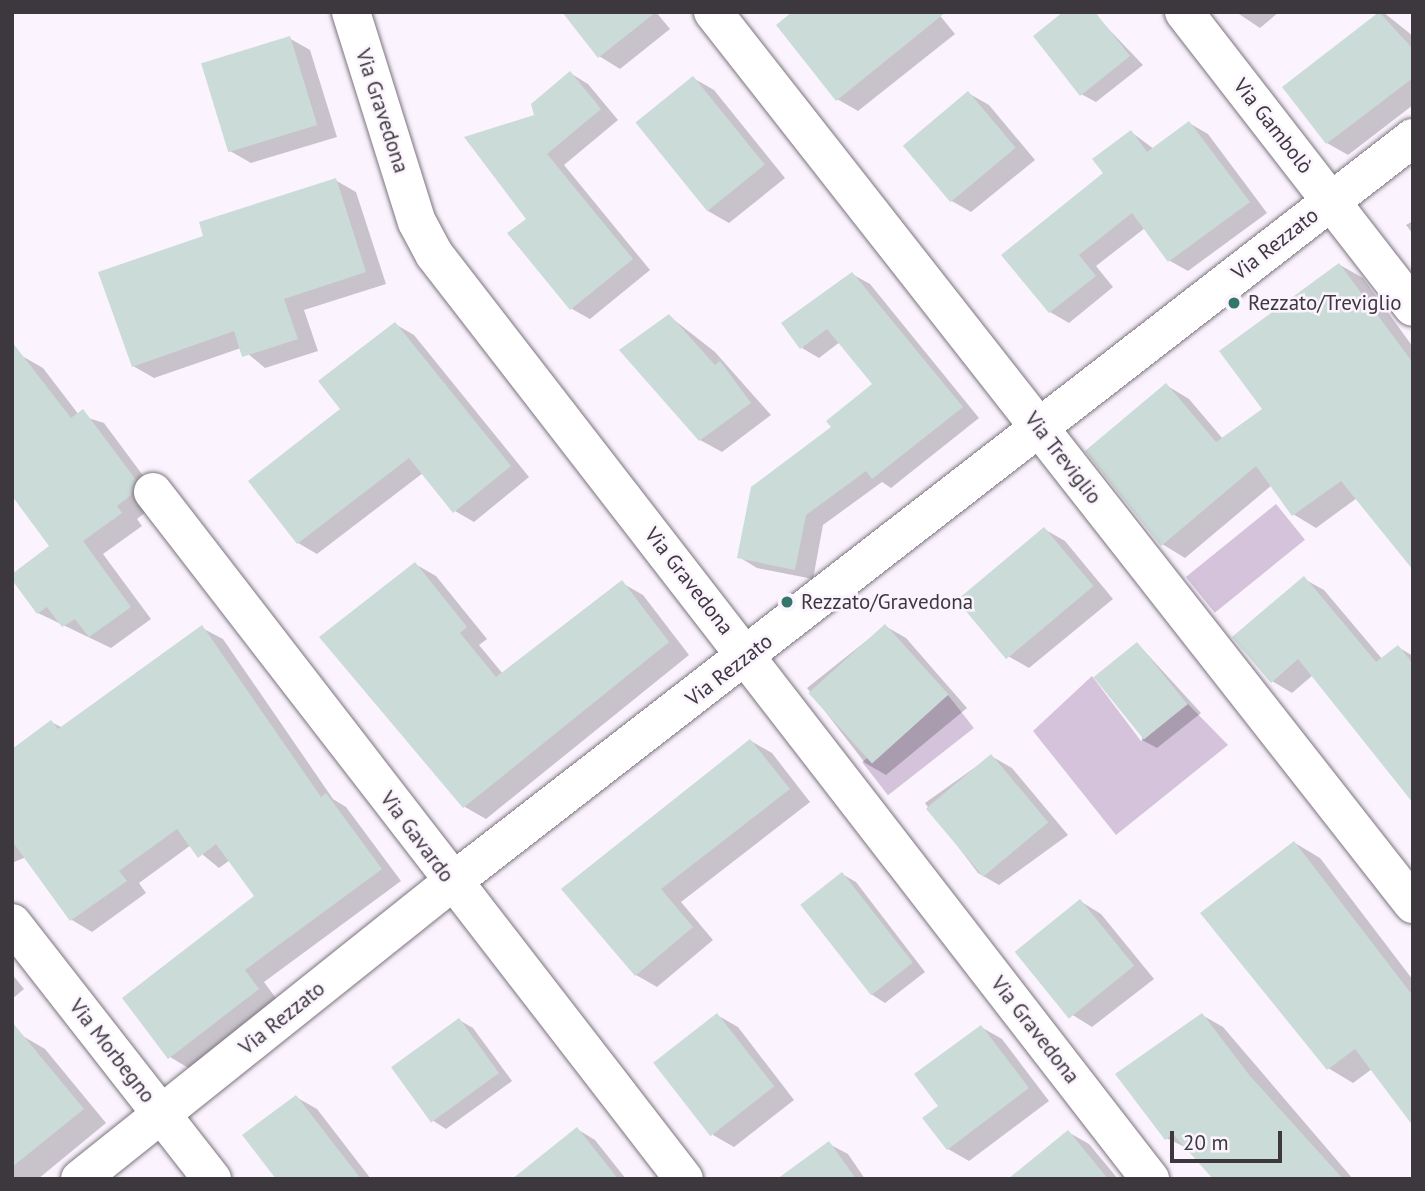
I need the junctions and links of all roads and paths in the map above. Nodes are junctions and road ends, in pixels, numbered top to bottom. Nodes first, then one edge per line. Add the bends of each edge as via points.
1 (351, 12) edge
2 (713, 12) edge
3 (1184, 12) edge
4 (1413, 138) edge
5 (1330, 201) junction
6 (1413, 307) edge
7 (1040, 428) junction
8 (153, 492) dead end
9 (747, 656) junction
10 (451, 883) junction
11 (1413, 904) edge
12 (12, 923) edge
13 (161, 1115) junction
14 (80, 1179) edge
15 (212, 1179) edge
16 (684, 1179) edge
17 (1150, 1179) edge

1 - 9 street, Via Gravedona via 417,222 433,254
2 - 7 street, Via Treviglio
3 - 5 street, Via Gambolò
4 - 5 street, Via Rezzato
5 - 6 street, Via Gambolò
5 - 7 street, Via Rezzato
7 - 9 street, Via Rezzato
7 - 11 street, Via Treviglio
8 - 10 street, Via Gavardo
9 - 10 street, Via Rezzato
9 - 17 street, Via Gravedona
10 - 13 street, Via Rezzato
10 - 16 street, Via Gavardo
12 - 13 street, Via Morbegno
13 - 14 street, Via Rezzato
13 - 15 street, Via Morbegno

